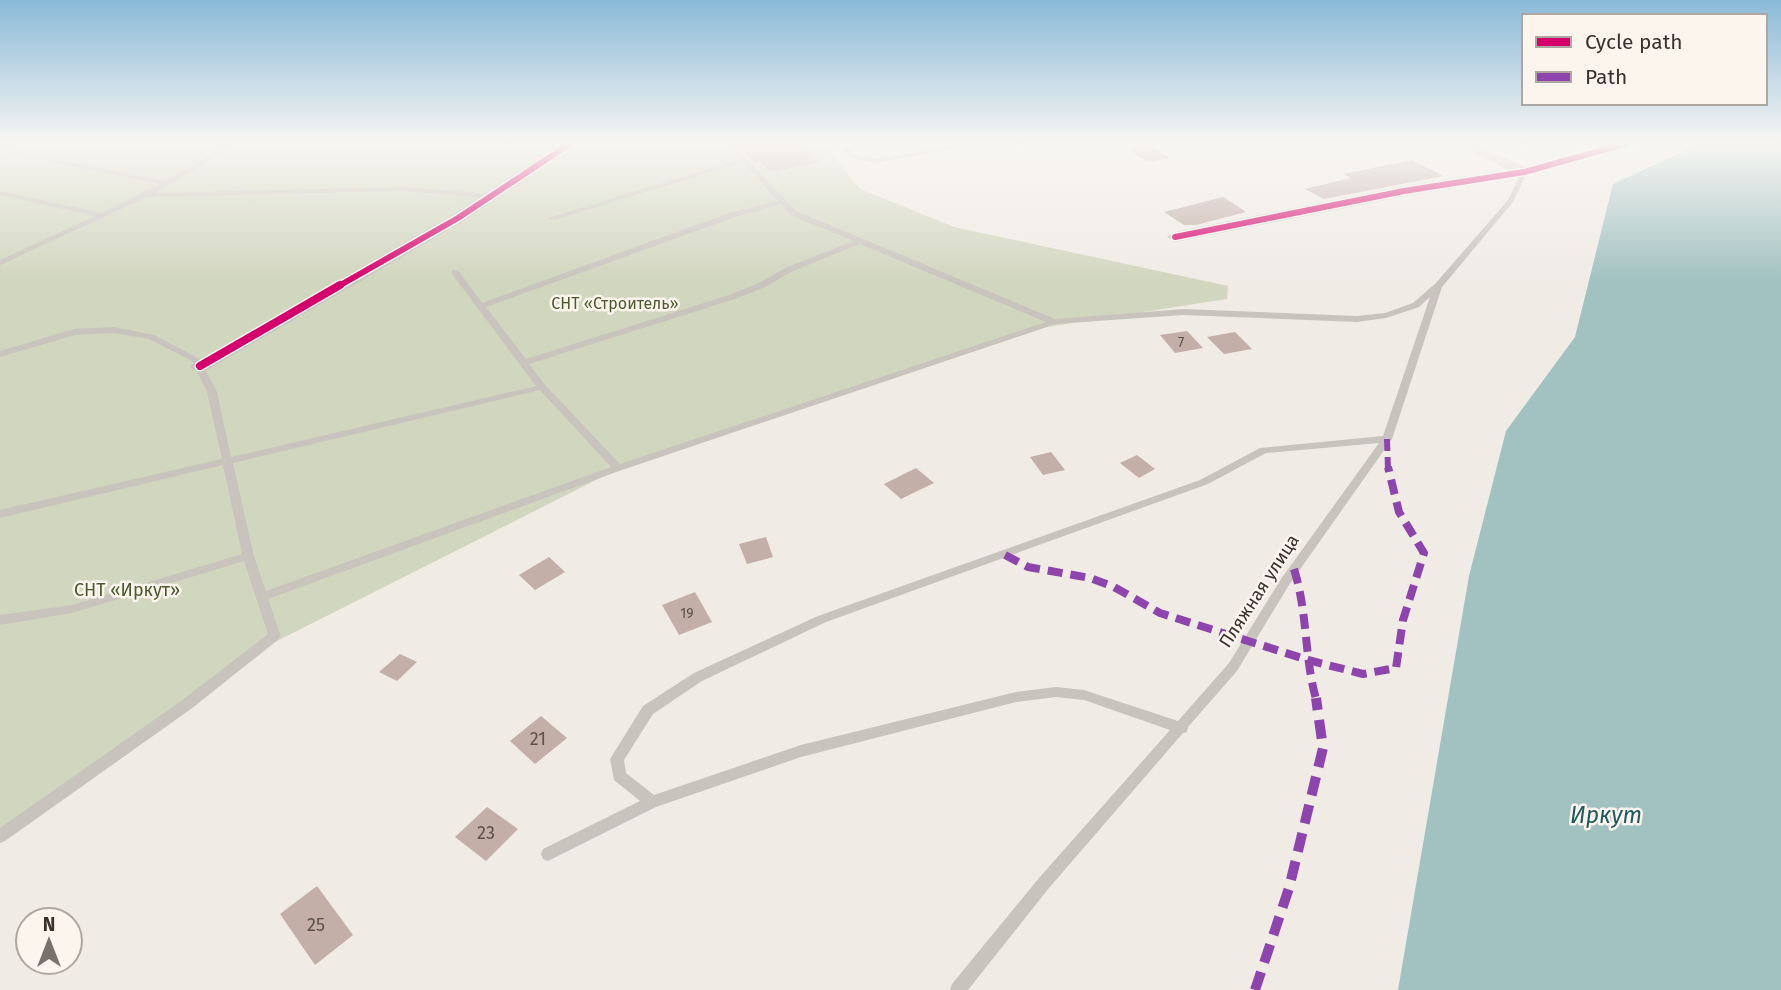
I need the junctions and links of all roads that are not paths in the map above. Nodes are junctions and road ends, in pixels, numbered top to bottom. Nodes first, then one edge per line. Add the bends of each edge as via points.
1 (154, 189) edge
2 (393, 189) edge
3 (404, 189) edge
4 (502, 189) edge
5 (647, 189) edge
6 (771, 189) edge
7 (1415, 189) edge
8 (1516, 189) edge
9 (0, 193) edge
10 (146, 195) junction
11 (492, 196) junction
12 (782, 202) junction
13 (99, 215) junction
14 (552, 218) dead end
15 (1175, 237) dead end
16 (858, 242) junction
17 (0, 263) edge
18 (456, 272) dead end
19 (1437, 286) junction
20 (481, 306) junction
21 (1054, 322) junction
22 (0, 354) edge
23 (526, 362) junction
24 (200, 366) junction
25 (542, 387) junction
26 (1387, 439) junction
27 (229, 462) junction
28 (618, 468) junction
29 (0, 514) edge
30 (248, 556) junction
31 (262, 597) junction
32 (0, 620) edge
33 (1182, 728) junction
34 (652, 802) junction
35 (0, 836) edge
36 (548, 854) dead end
37 (958, 990) edge

1 - 10 lane
2 - 10 lane
3 - 11 lane
4 - 11 street
5 - 14 lane
6 - 12 lane
7 - 15 street
8 - 19 lane, Пляжная улица
9 - 13 lane
10 - 13 lane
11 - 24 street
12 - 16 lane via 793,213
12 - 20 lane via 732,215
13 - 17 lane
16 - 21 lane
16 - 23 lane via 732,297
18 - 20 lane
19 - 21 lane via 1416,306 1357,319 1183,312
19 - 26 lane, Пляжная улица
20 - 23 lane
21 - 28 lane
22 - 24 lane via 74,332 114,330 151,337 196,359
23 - 25 lane
24 - 27 lane via 212,393
25 - 27 lane
25 - 28 lane
26 - 33 lane, Пляжная улица via 1285,582 1233,667
26 - 34 lane via 1264,450 1204,482 822,619 698,677 648,710 617,759 619,776
27 - 29 lane
27 - 30 lane
28 - 31 lane
30 - 31 lane
30 - 32 lane via 72,609
31 - 35 lane via 275,636
33 - 34 lane via 1084,695 1056,692 1016,697 801,751
33 - 37 lane, Пляжная улица via 1044,883
34 - 36 lane

